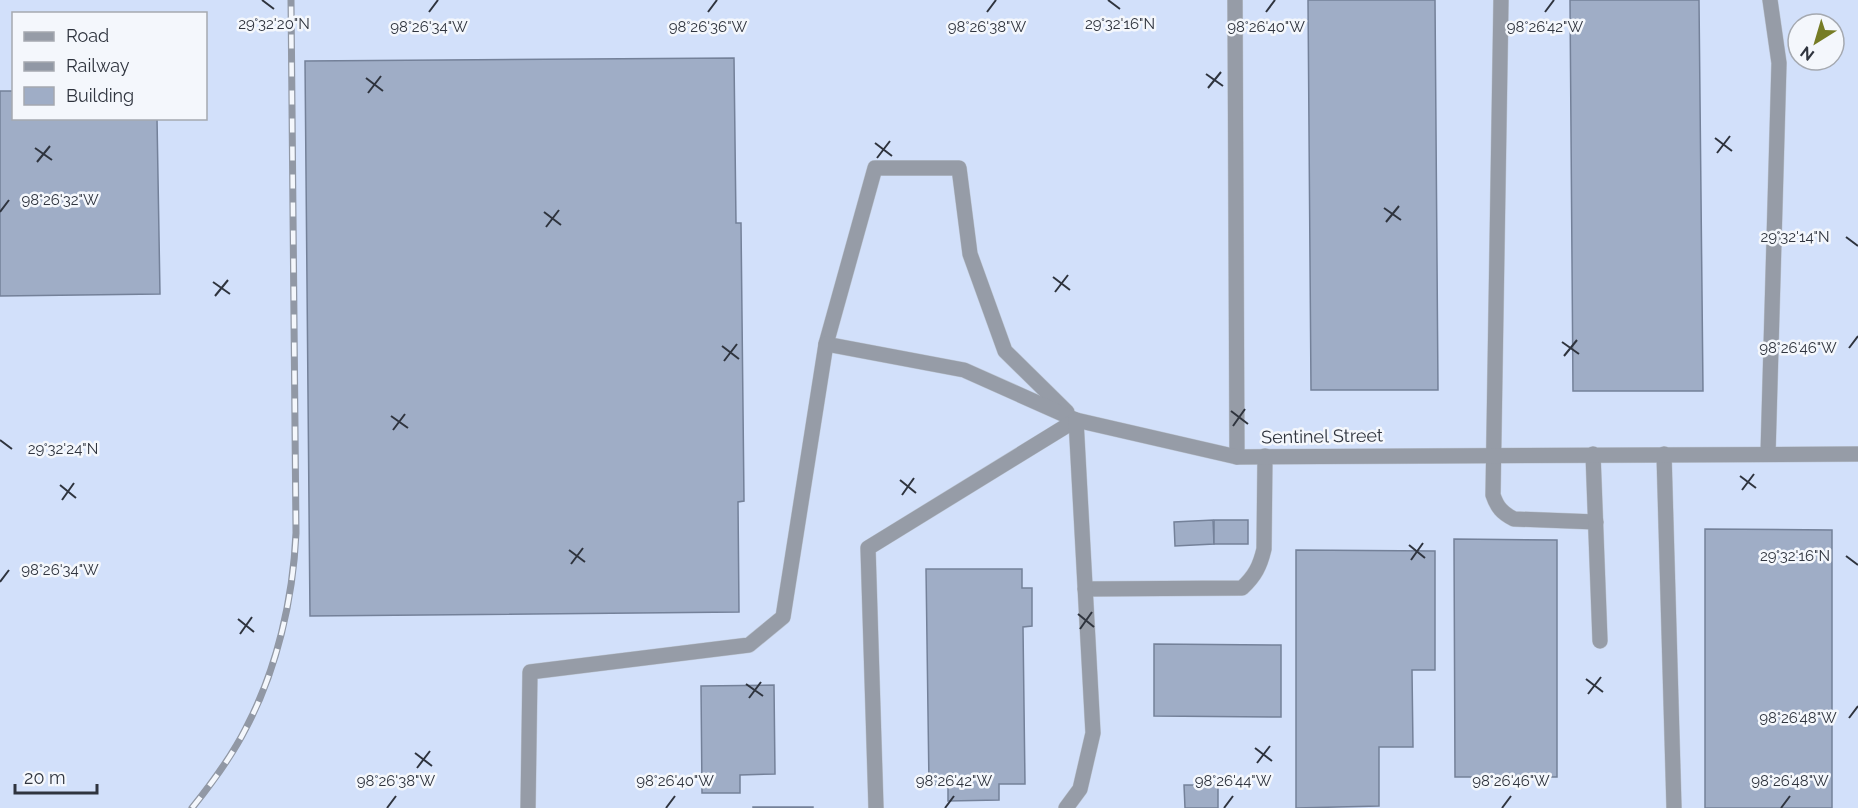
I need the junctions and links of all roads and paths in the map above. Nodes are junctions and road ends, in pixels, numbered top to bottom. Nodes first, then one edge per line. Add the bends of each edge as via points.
1 (1235, 0) edge
2 (1501, 0) edge
3 (1770, 0) edge
4 (826, 344) junction
5 (1076, 420) junction
6 (1494, 454) junction
7 (1593, 454) junction
8 (1664, 454) junction
9 (1768, 454) junction
10 (1858, 454) edge
11 (1265, 456) junction
12 (1237, 457) junction
13 (1596, 522) junction
14 (1085, 589) junction
15 (1600, 641) dead end
16 (528, 808) edge
17 (876, 808) edge
18 (1066, 808) edge
19 (1674, 808) edge

1 - 12 street
2 - 6 street
3 - 9 street via 1779,63
4 - 5 street, Sentinel Street via 964,370
4 - 5 street via 875,168 958,168 970,254 1005,351
4 - 16 street via 783,617 749,645 530,672
5 - 12 street, Sentinel Street
5 - 14 street
5 - 17 street via 868,548
6 - 7 street, Sentinel Street
6 - 11 street, Sentinel Street
6 - 13 street via 1493,495 1496,506 1505,514 1514,519
7 - 8 street, Sentinel Street
7 - 13 street
8 - 9 street, Sentinel Street
8 - 19 street
9 - 10 street, Sentinel Street
11 - 12 street, Sentinel Street
11 - 14 street via 1264,549 1254,577 1242,588
13 - 15 street
14 - 18 street via 1093,733 1080,789

